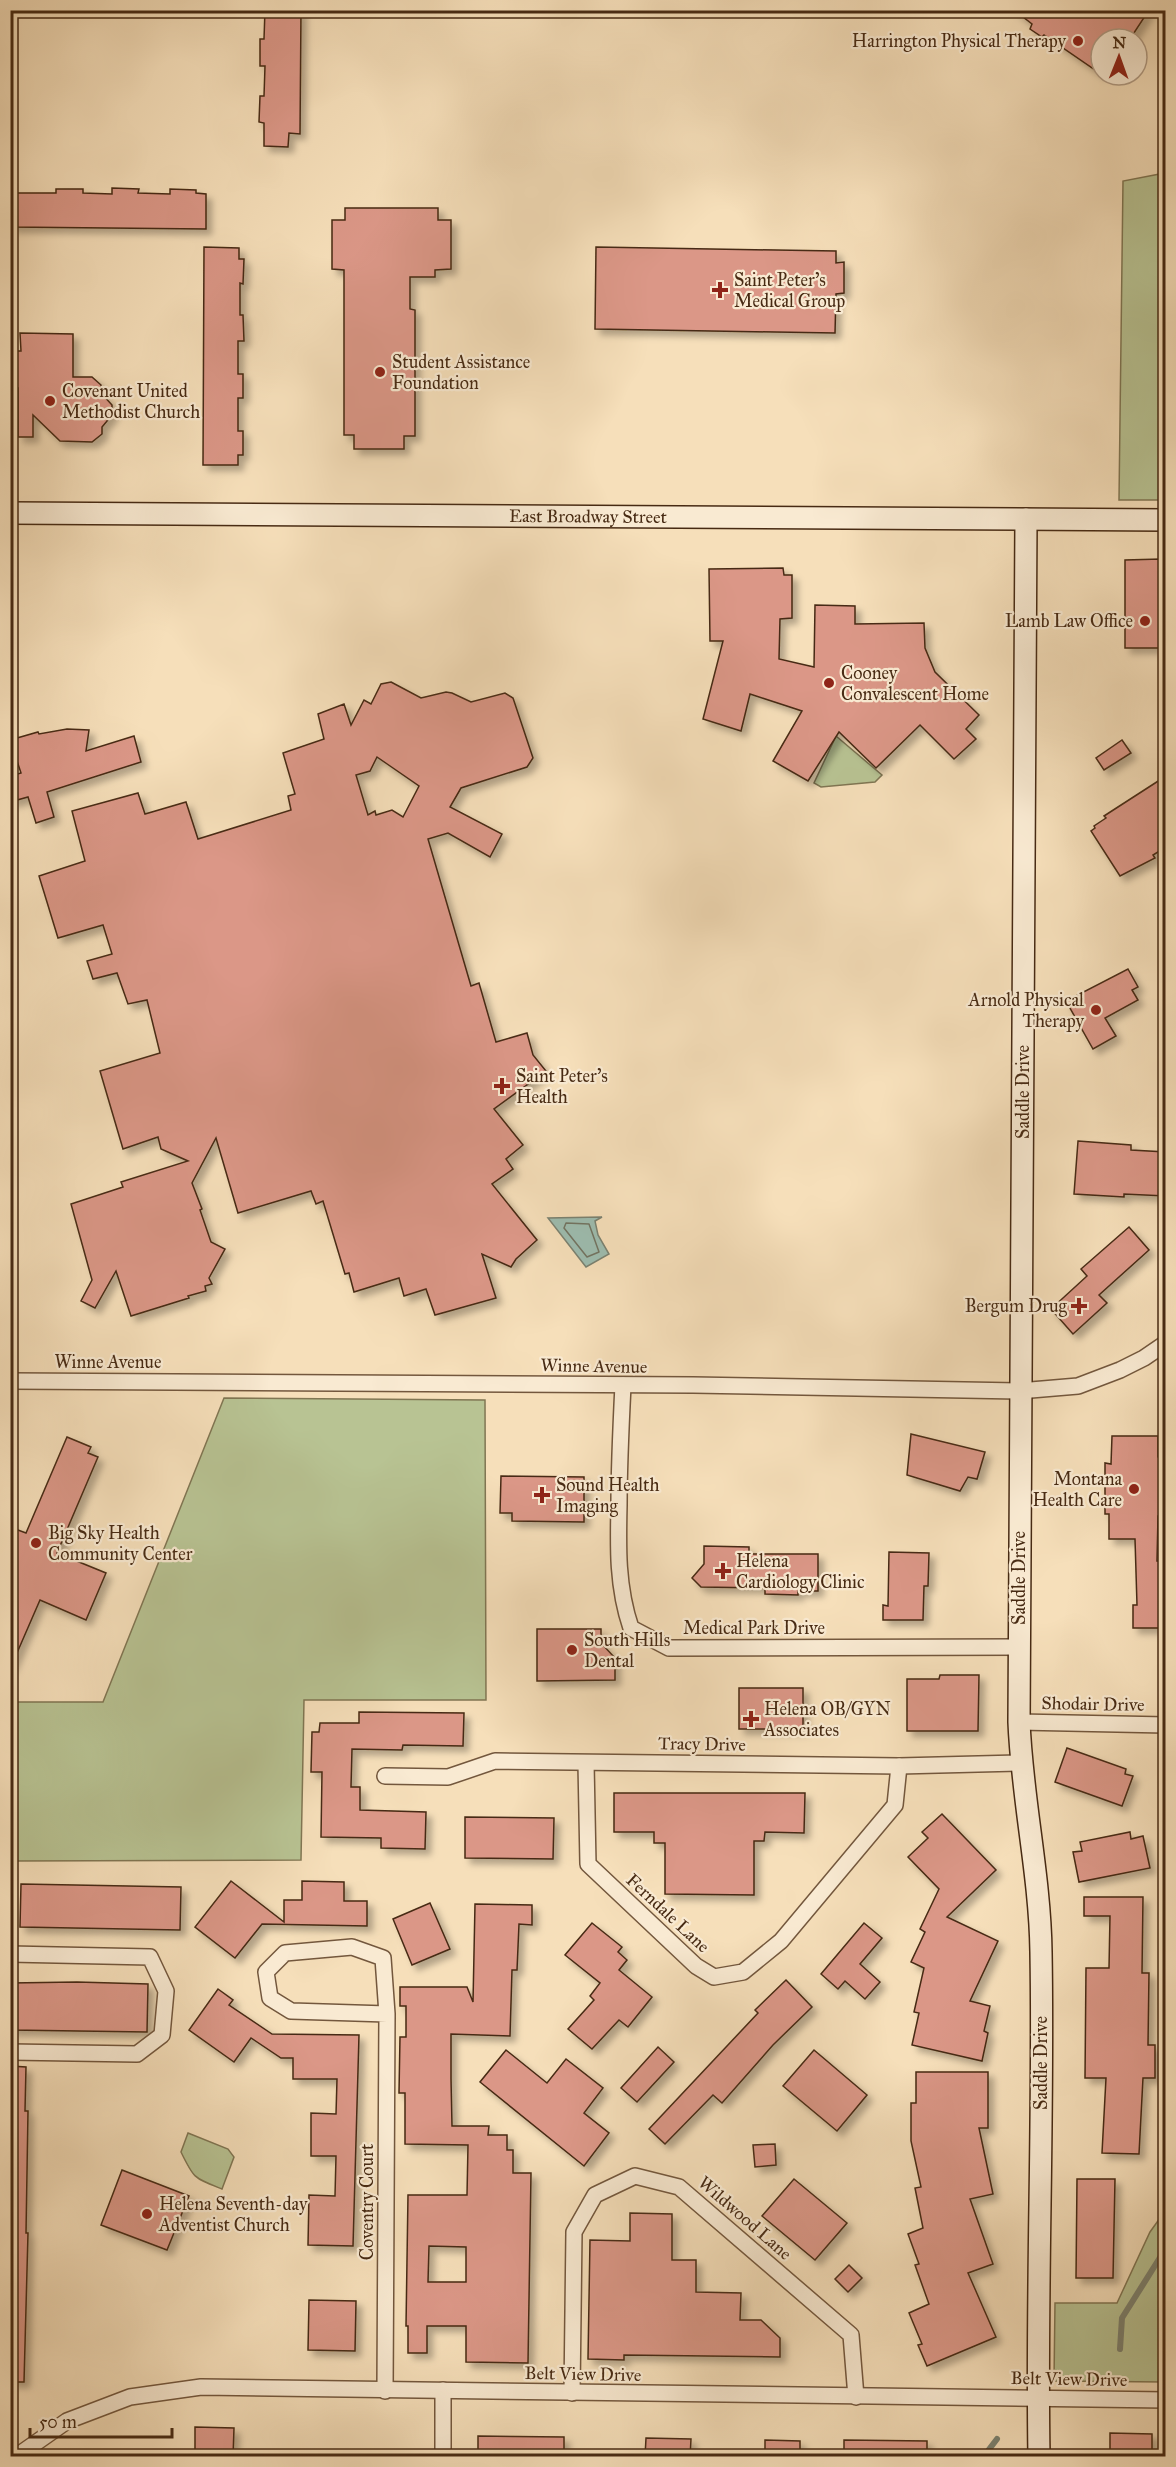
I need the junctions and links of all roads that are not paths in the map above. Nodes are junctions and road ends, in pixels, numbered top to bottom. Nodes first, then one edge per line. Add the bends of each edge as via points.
1 (10, 513) edge
2 (1026, 519) junction
3 (1166, 520) edge
4 (1166, 1343) edge
5 (10, 1381) edge
6 (623, 1385) junction
7 (1019, 1391) junction
8 (1019, 1647) junction
9 (1019, 1722) junction
10 (1166, 1725) edge
11 (586, 1763) junction
12 (1021, 1763) junction
13 (899, 1766) junction
14 (385, 1776) dead end
15 (10, 1954) edge
16 (387, 2014) junction
17 (10, 2052) edge
18 (443, 2390) junction
19 (385, 2391) junction
20 (572, 2393) junction
21 (856, 2397) junction
22 (1038, 2398) junction
23 (1166, 2400) edge
24 (17, 2457) edge
25 (442, 2457) edge
26 (1039, 2457) edge

1 - 2 street, East Broadway Street
2 - 3 street, East Broadway Street
2 - 7 street, Saddle Drive
4 - 7 street, Winne Avenue via 1120,1370 1078,1386
5 - 6 street, Winne Avenue
6 - 7 street, Winne Avenue
6 - 8 street, Medical Park Drive via 618,1559 623,1603 632,1628 669,1648
7 - 8 street, Saddle Drive
8 - 9 street, Saddle Drive
9 - 10 street, Shodair Drive
9 - 12 street, Saddle Drive
11 - 13 street, Tracy Drive
11 - 13 street, Ferndale Lane via 588,1864 696,1966 714,1977 743,1972 781,1941 895,1805
11 - 14 street, Tracy Drive via 495,1761 448,1777
12 - 13 street, Tracy Drive
12 - 22 street, Saddle Drive via 1041,1950
15 - 17 street via 150,1957 166,1990 162,2035 137,2054
16 - 16 street, Coventry Court via 383,1958 352,1947 285,1953 266,1972 270,1998 291,2011
16 - 19 street, Coventry Court
18 - 19 street, Belt View Drive
18 - 20 street, Belt View Drive
18 - 25 street
19 - 24 street, Belt View Drive via 201,2387 130,2397 67,2421
20 - 21 street, Belt View Drive
20 - 21 street, Wildwood Lane via 574,2232 594,2195 635,2176 679,2187 851,2335
21 - 22 street, Belt View Drive
22 - 23 street, Belt View Drive
22 - 26 street, Saddle Drive

